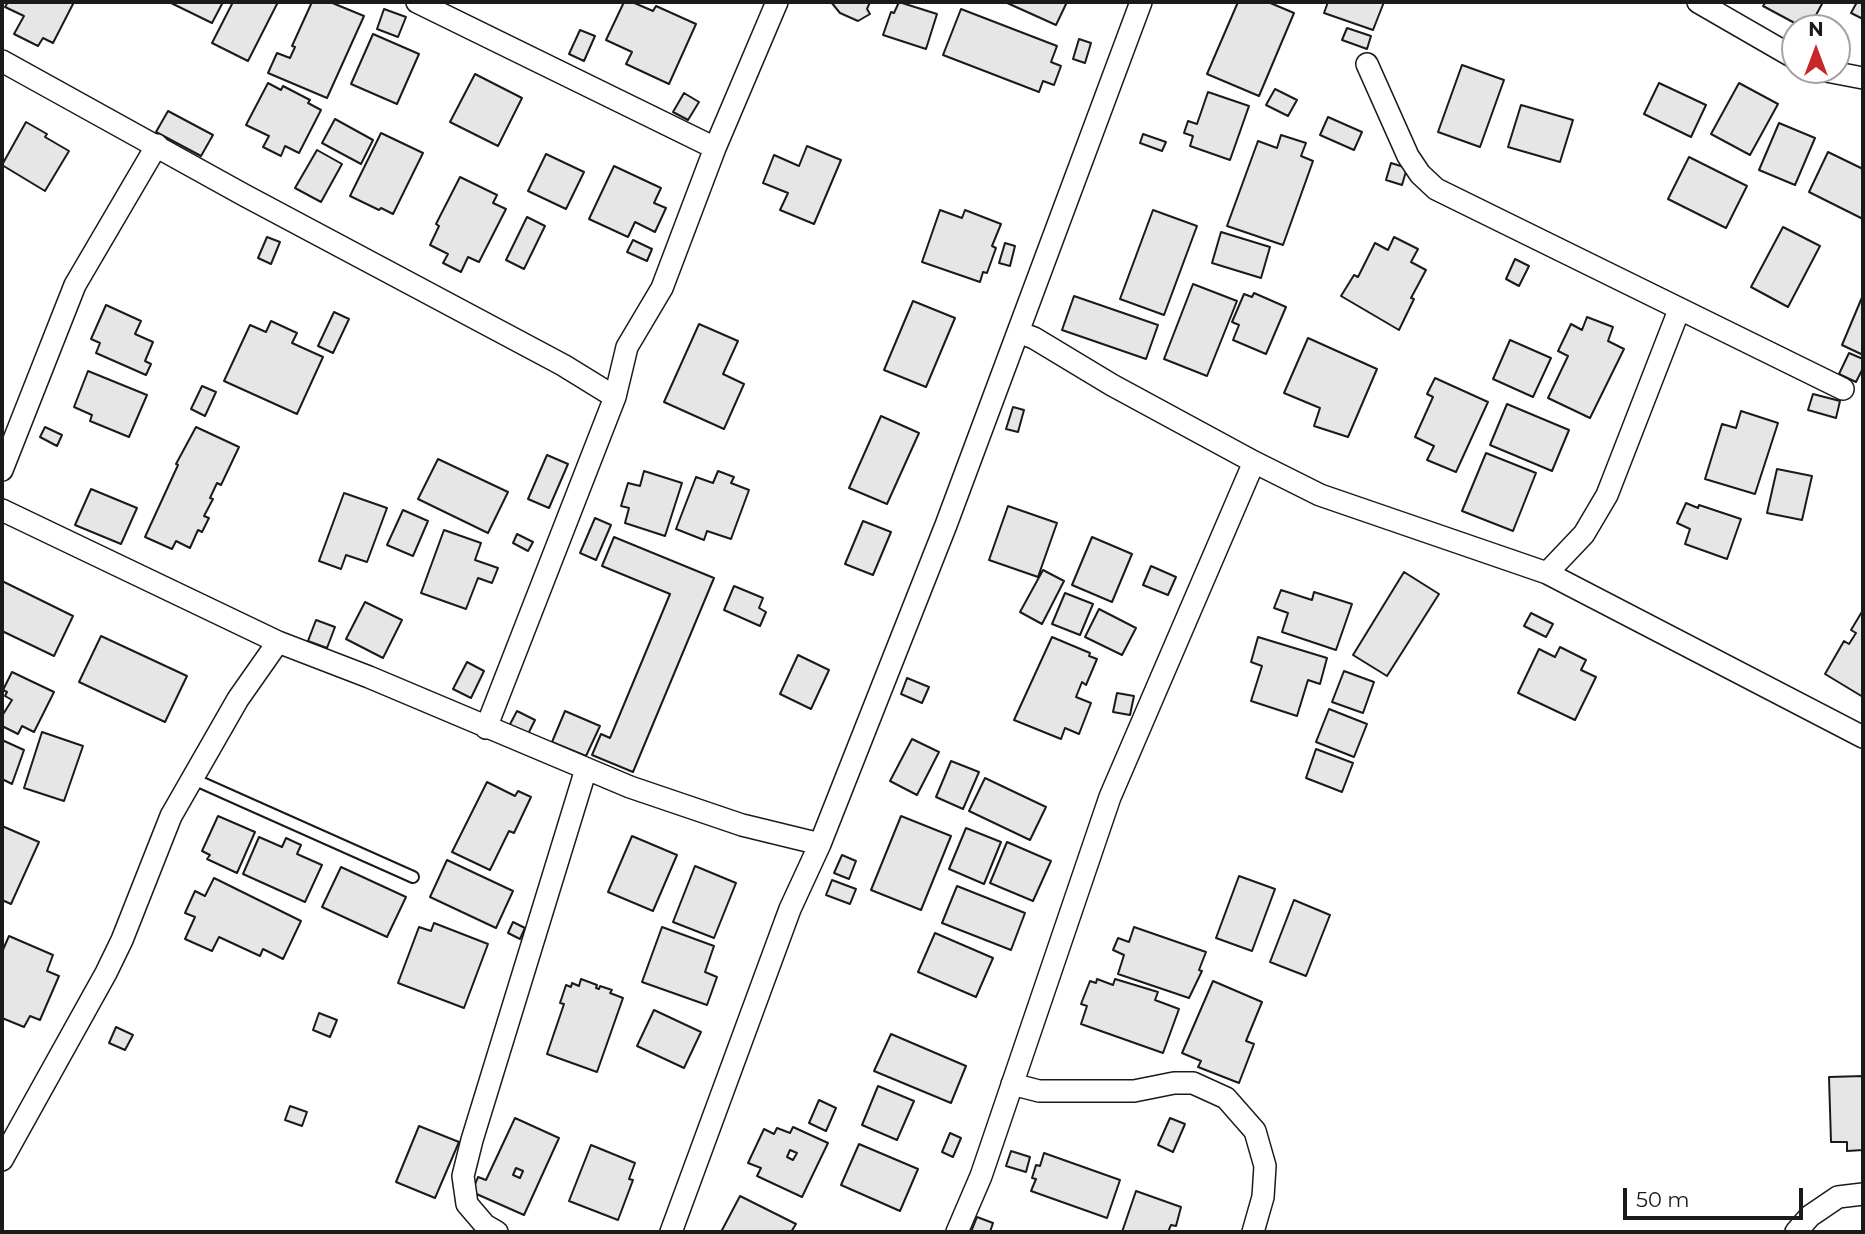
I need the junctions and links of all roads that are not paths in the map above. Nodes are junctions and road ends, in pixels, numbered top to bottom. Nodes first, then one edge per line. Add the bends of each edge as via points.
1 (417, 2) edge
2 (777, 2) edge
3 (1141, 2) edge
4 (1698, 2) edge
5 (1781, 50) edge
6 (2, 61) edge
7 (1367, 64) dead end
8 (157, 145) junction
9 (715, 148) junction
10 (1679, 310) junction
11 (1018, 332) junction
12 (1843, 389) dead end
13 (615, 397) junction
14 (1254, 462) junction
15 (2, 470) edge
16 (2, 510) edge
17 (1547, 573) junction
18 (278, 642) junction
19 (486, 728) junction
20 (1863, 737) edge
21 (586, 769) junction
22 (191, 778) junction
23 (820, 844) junction
24 (414, 877) dead end
25 (1013, 1084) junction
26 (2, 1160) edge
27 (1863, 1194) edge
28 (497, 1232) edge
29 (671, 1232) edge
30 (957, 1232) edge
31 (1253, 1232) edge
32 (1796, 1232) edge

1 - 9 street
2 - 9 street
3 - 11 street
4 - 5 street
6 - 8 street
7 - 10 street via 1408,156 1436,189
8 - 13 street
8 - 15 street via 75,285
9 - 13 street via 662,288 627,348
10 - 12 street
10 - 17 street via 1607,495 1584,534
11 - 14 street
11 - 23 street
13 - 19 street
14 - 17 street via 1320,495
14 - 25 street via 1110,797
16 - 18 street
17 - 20 street
18 - 19 street
18 - 22 street
19 - 21 street
21 - 23 street via 706,813
21 - 28 street via 463,1177 467,1204
22 - 24 lane
22 - 26 street via 106,973
23 - 29 street via 790,909
25 - 30 street
25 - 31 street via 1040,1091 1134,1091 1193,1083 1226,1098 1255,1131 1265,1166 1263,1197
27 - 32 street via 1838,1197

